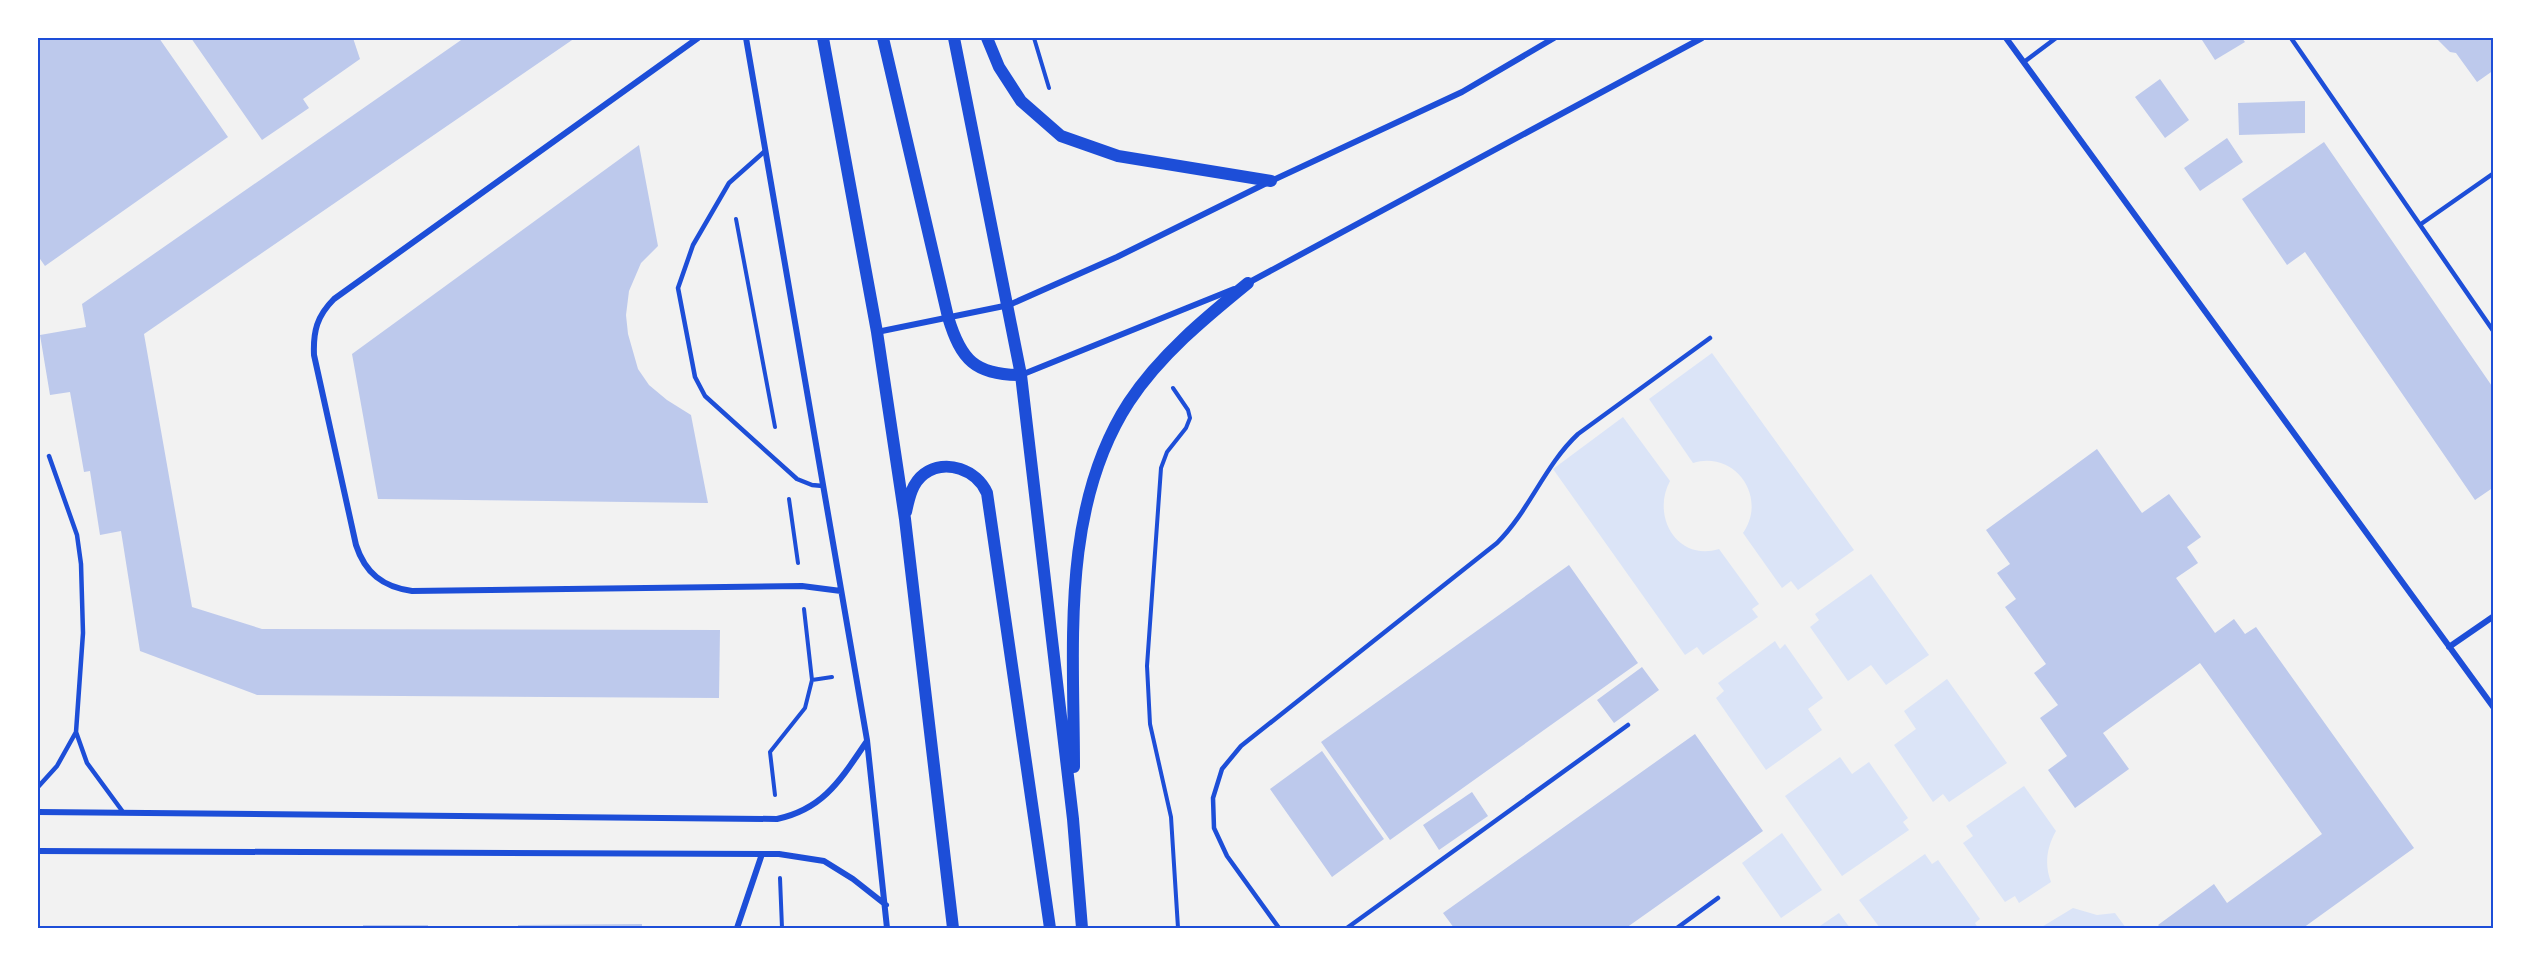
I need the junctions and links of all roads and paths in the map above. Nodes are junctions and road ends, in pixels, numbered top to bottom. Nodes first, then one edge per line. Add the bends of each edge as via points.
1 (698, 38) edge
2 (746, 38) edge
3 (824, 38) edge
4 (883, 38) edge
5 (954, 38) edge
6 (987, 38) edge
7 (1034, 38) edge
8 (1554, 38) edge
9 (1702, 38) edge
10 (2006, 38) edge
11 (2056, 38) edge
12 (2291, 38) edge
13 (2024, 62) junction
14 (1052, 93) dead end
15 (765, 151) junction
16 (2493, 173) edge
17 (1271, 181) junction
18 (729, 183) junction
19 (2421, 224) junction
20 (1248, 283) junction
21 (1009, 305) junction
22 (948, 317) junction
23 (877, 332) junction
24 (2493, 332) edge
25 (1710, 338) dead end
26 (1159, 366) junction
27 (1022, 375) junction
28 (49, 456) dead end
29 (783, 467) junction
30 (823, 486) junction
31 (904, 519) junction
32 (802, 586) junction
33 (842, 591) junction
34 (2493, 616) edge
35 (2449, 647) junction
36 (2493, 708) edge
37 (1628, 725) dead end
38 (76, 732) junction
39 (867, 740) junction
40 (38, 788) edge
41 (38, 812) edge
42 (123, 812) junction
43 (777, 819) junction
44 (1073, 819) junction
45 (38, 851) edge
46 (762, 854) junction
47 (779, 854) junction
48 (1718, 898) dead end
49 (886, 905) junction
50 (737, 928) edge
51 (782, 928) edge
52 (887, 928) edge
53 (952, 928) edge
54 (1050, 928) edge
55 (1082, 928) edge
56 (1178, 928) edge
57 (1279, 928) edge
58 (1347, 928) edge
59 (1677, 928) edge

1 - 32 street via 334,298 316,324 314,355 356,545 367,568 387,585 412,591
2 - 15 street
3 - 23 main road
4 - 22 main road
5 - 21 main road
6 - 17 main road via 999,67 1021,101 1061,136 1118,156
7 - 14 path
8 - 17 street via 1462,92
9 - 20 street
10 - 13 street
11 - 13 lane
12 - 19 lane
13 - 35 street
15 - 18 lane
15 - 30 street
16 - 19 lane
17 - 21 street
18 - 29 path
18 - 29 lane via 693,245 678,288 694,377 705,396
19 - 24 lane
20 - 26 main road via 1192,329
20 - 27 street
21 - 22 street
21 - 27 main road
22 - 23 street
22 - 27 main road via 958,345 973,363 994,373
23 - 31 main road
25 - 57 lane via 1578,434 1548,467 1526,507 1497,543 1241,746 1222,769 1213,798 1214,828 1227,856
26 - 44 main road via 1129,402 1107,445 1089,495 1078,552
26 - 56 path via 1190,418 1161,468 1147,666 1150,724 1171,817
27 - 44 main road
28 - 38 lane via 77,535 81,564 83,633
29 - 30 lane via 797,479
29 - 32 path
30 - 33 street
31 - 53 main road
31 - 54 main road via 915,484 934,469 971,472 987,493
32 - 33 street
32 - 43 path via 812,680 804,708 770,752
33 - 39 street
34 - 35 street
35 - 36 street
37 - 58 lane
38 - 40 lane via 57,766
38 - 42 lane via 87,763
39 - 43 street via 832,790 815,805
39 - 49 street
41 - 42 street
42 - 43 street
44 - 55 main road
45 - 46 street
46 - 47 street
46 - 50 street
47 - 49 street via 824,861
47 - 51 path
48 - 59 lane
49 - 52 street

